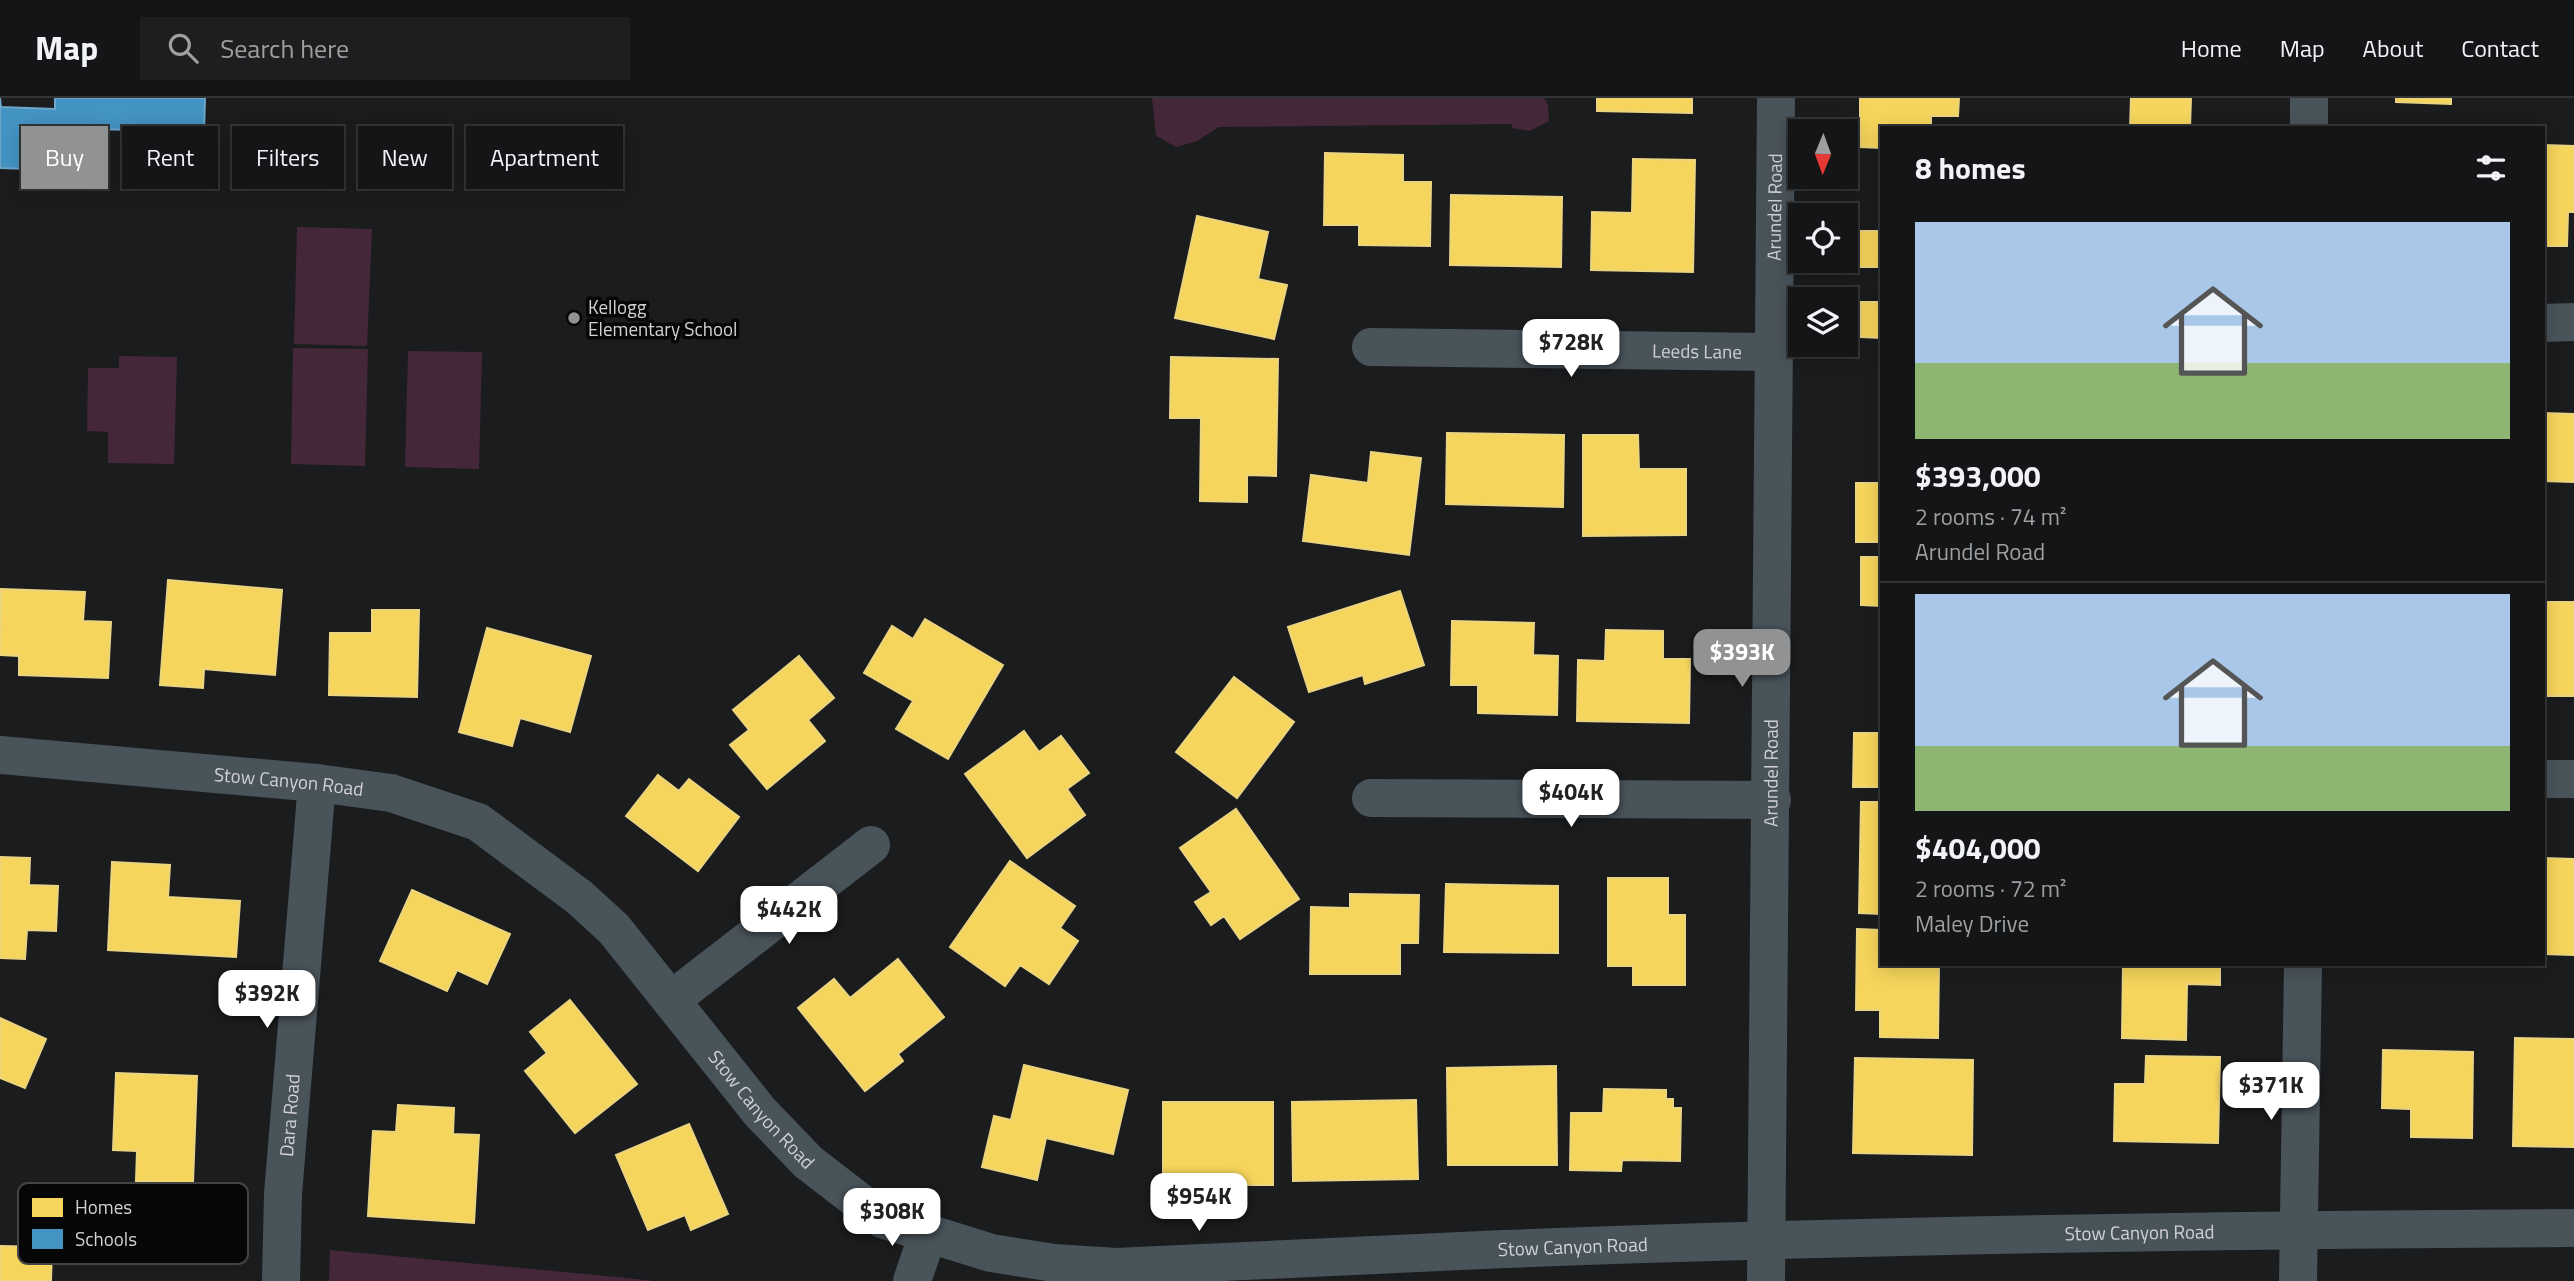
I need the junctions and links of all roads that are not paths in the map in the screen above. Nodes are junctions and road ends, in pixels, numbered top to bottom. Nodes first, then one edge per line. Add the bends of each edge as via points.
1 (1776, 98) edge
2 (2309, 98) edge
3 (2309, 126) edge
4 (2574, 322) edge
5 (2545, 323) edge
6 (1371, 347) dead end
7 (1772, 352) junction
8 (0, 755) edge
9 (2545, 779) edge
10 (2574, 779) edge
11 (317, 783) junction
12 (1371, 798) dead end
13 (1772, 800) junction
14 (871, 845) dead end
15 (2303, 966) edge
16 (671, 1000) junction
17 (2574, 1228) edge
18 (2300, 1230) junction
19 (928, 1234) junction
20 (1767, 1241) junction
21 (281, 1281) edge
22 (912, 1281) edge
23 (1766, 1281) edge
24 (2298, 1281) edge

1 - 7 street, Arundel Road
2 - 3 street
4 - 5 street
6 - 7 street, Leeds Lane
7 - 13 street, Arundel Road
8 - 11 street, Stow Canyon Road
9 - 10 street
11 - 16 street, Stow Canyon Road via 391,793 478,822 579,897 614,929
11 - 21 street, Dara Road via 283,1194
12 - 13 street
13 - 20 street, Arundel Road
14 - 16 street
15 - 18 street
16 - 19 street, Stow Canyon Road via 760,1112 808,1162 882,1219
17 - 18 street, Stow Canyon Road
18 - 20 street, Stow Canyon Road
18 - 24 street
19 - 20 street, Stow Canyon Road via 991,1253 1054,1264 1116,1267
19 - 22 street
20 - 23 street, Arundel Road

